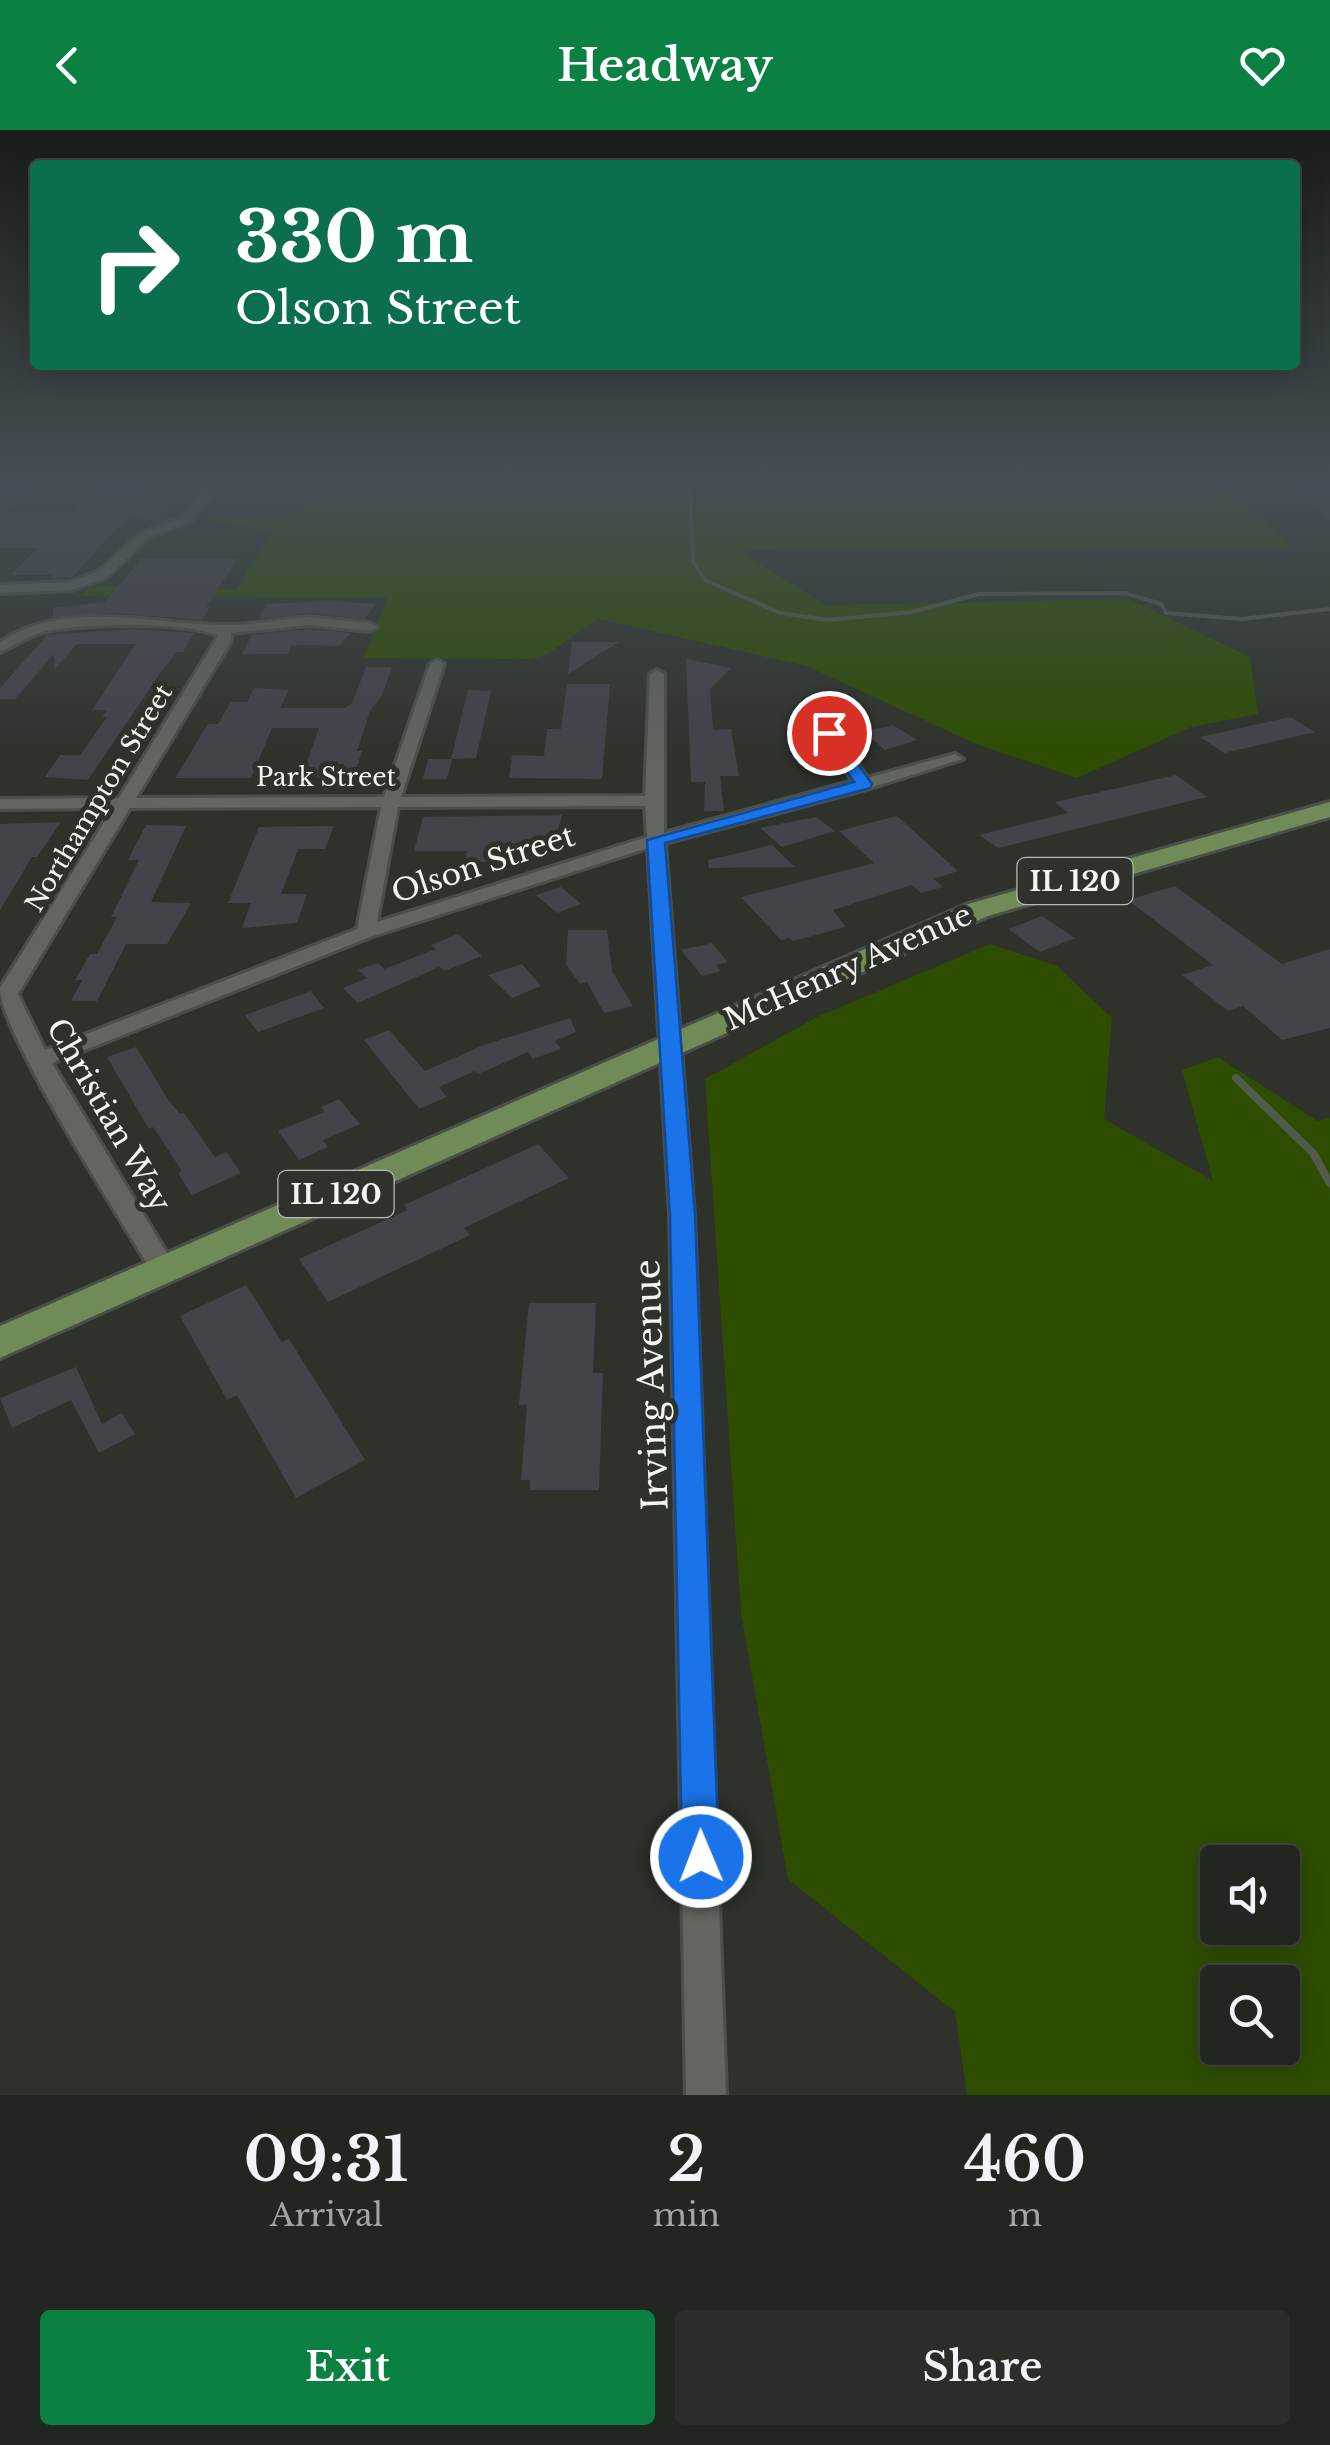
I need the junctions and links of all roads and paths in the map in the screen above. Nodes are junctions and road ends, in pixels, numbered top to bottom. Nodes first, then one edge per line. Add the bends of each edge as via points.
1 (99, 576) edge
2 (0, 590) edge
3 (370, 627) dead end
4 (218, 629) junction
5 (4, 644) edge
6 (436, 664) dead end
7 (656, 674) dead end
8 (829, 733) dead end
9 (955, 760) dead end
10 (864, 784) junction
11 (652, 801) junction
12 (392, 802) junction
13 (0, 804) edge
14 (126, 804) junction
15 (1330, 809) edge
16 (656, 840) junction
17 (366, 932) junction
18 (4, 994) edge
19 (672, 1044) junction
20 (39, 1060) junction
21 (164, 1270) junction
22 (0, 1343) edge
23 (706, 2095) edge

1 - 2 street via 72,586
3 - 4 street
4 - 5 street via 65,624 27,630
4 - 14 street, Northampton Street via 224,641
6 - 12 street
7 - 11 street, Irving Avenue
8 - 10 street
9 - 10 street, Olson Street
10 - 16 street, Olson Street
11 - 12 street, Park Street
11 - 16 street, Irving Avenue
12 - 14 street, Park Street
12 - 17 street
13 - 14 street, Park Street
14 - 18 street, Northampton Street
15 - 19 main road, McHenry Avenue / IL 120 via 978,910
16 - 17 street, Olson Street
16 - 19 street, Irving Avenue
17 - 20 street, Olson Street
18 - 20 street, Christian Way
19 - 21 main road, McHenry Avenue / IL 120
19 - 23 street, Irving Avenue via 692,1501
20 - 21 street, Christian Way
21 - 22 main road, McHenry Avenue / IL 120

